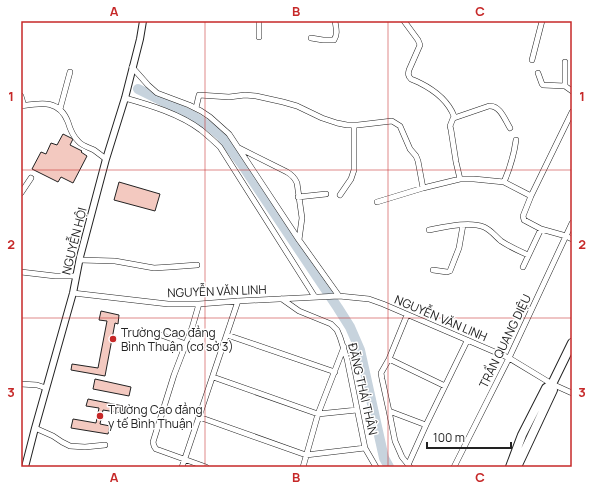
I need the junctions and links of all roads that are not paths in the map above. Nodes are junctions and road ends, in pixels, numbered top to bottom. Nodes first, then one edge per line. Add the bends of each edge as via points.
1 (143, 21) edge
2 (259, 21) edge
3 (335, 21) edge
4 (404, 21) edge
5 (542, 21) edge
6 (258, 37) dead end
7 (311, 38) dead end
8 (532, 60) dead end
9 (564, 62) dead end
10 (132, 67) junction
11 (70, 72) dead end
12 (538, 73) dead end
13 (564, 86) junction
14 (572, 91) edge
15 (21, 96) edge
16 (125, 98) junction
17 (22, 106) edge
18 (196, 108) junction
19 (60, 109) junction
20 (572, 112) edge
21 (454, 118) junction
22 (354, 125) junction
23 (510, 128) dead end
24 (516, 140) dead end
25 (238, 147) junction
26 (106, 159) junction
27 (31, 178) dead end
28 (460, 179) junction
29 (504, 182) junction
30 (423, 188) junction
31 (21, 193) edge
32 (326, 194) dead end
33 (340, 195) dead end
34 (531, 196) junction
35 (298, 197) junction
36 (377, 202) dead end
37 (572, 222) edge
38 (463, 225) junction
39 (542, 229) junction
40 (429, 230) dead end
41 (566, 236) junction
42 (572, 239) edge
43 (299, 240) junction
44 (528, 255) junction
45 (80, 260) junction
46 (197, 265) dead end
47 (523, 267) dead end
48 (433, 270) dead end
49 (21, 272) edge
50 (76, 276) junction
51 (73, 293) junction
52 (339, 296) junction
53 (315, 297) junction
54 (282, 299) junction
55 (238, 301) junction
56 (199, 304) junction
57 (407, 315) junction
58 (161, 335) dead end
59 (227, 335) junction
60 (467, 341) junction
61 (572, 343) edge
62 (186, 344) junction
63 (344, 348) junction
64 (509, 358) junction
65 (389, 359) junction
66 (335, 372) junction
67 (213, 377) junction
68 (21, 384) edge
69 (552, 384) junction
70 (445, 386) junction
71 (46, 388) junction
72 (572, 393) edge
73 (357, 410) junction
74 (389, 411) junction
75 (318, 414) junction
76 (199, 417) junction
77 (426, 425) junction
78 (35, 428) junction
79 (105, 445) dead end
80 (365, 448) junction
81 (306, 455) junction
82 (185, 460) junction
83 (24, 465) edge
84 (409, 466) edge
85 (182, 467) edge
86 (206, 467) edge
87 (303, 467) edge
88 (376, 467) edge
89 (454, 467) edge
90 (510, 467) edge
91 (517, 467) edge

1 - 10 street, NGUYỄN HỘI
2 - 6 street
3 - 7 street via 337,31 334,40
4 - 21 street via 420,43 409,76 440,97
5 - 8 street
9 - 13 street
10 - 16 street, NGUYỄN HỘI
10 - 18 street via 157,93
11 - 19 street
12 - 13 street via 544,85
13 - 14 street
15 - 17 street
16 - 26 street, NGUYỄN HỘI
16 - 53 street via 180,118 200,130 220,147
17 - 19 street via 42,103
18 - 22 street via 199,95 256,96 297,106 337,123
18 - 25 street via 229,134
19 - 26 street via 77,140
20 - 34 street
21 - 23 street via 492,105 501,113
21 - 28 street via 450,126
22 - 30 street via 392,121 400,126 418,161
22 - 33 street via 354,170
24 - 29 street via 514,156
25 - 35 street via 293,176 297,184
25 - 43 street
26 - 45 street, NGUYỄN HỘI
27 - 31 street
28 - 29 street
28 - 30 street
29 - 34 street
30 - 36 street
32 - 35 street
34 - 39 street via 522,216 524,220
35 - 43 street via 302,218
37 - 41 street, TRẦN QUANG DIỆU
38 - 40 street
38 - 44 street via 482,226 508,246
38 - 48 street via 459,248 450,271
39 - 41 street
39 - 44 street
41 - 42 street
41 - 64 street, TRẦN QUANG DIỆU
43 - 52 street
44 - 47 street
45 - 46 street via 115,261 154,268
45 - 50 street, NGUYỄN HỘI
49 - 50 street
50 - 51 street, NGUYỄN HỘI
51 - 56 street, NGUYỄN VĂN LINH via 168,304
51 - 71 street, NGUYỄN HỘI
52 - 53 street, NGUYỄN VĂN LINH
52 - 57 street, NGUYỄN VĂN LINH via 369,299
53 - 54 street, NGUYỄN VĂN LINH
54 - 55 street, NGUYỄN VĂN LINH
54 - 63 street, ĐẶNG THÁI THÂN via 299,311 331,324 337,330
55 - 56 street, NGUYỄN VĂN LINH
55 - 59 street
56 - 62 street
57 - 60 street, NGUYỄN VĂN LINH
57 - 65 street
58 - 62 street
59 - 66 street
59 - 67 street
60 - 64 street, NGUYỄN VĂN LINH
60 - 70 street
61 - 69 main road
62 - 82 street via 153,442 156,449
63 - 66 street
63 - 73 street, ĐẶNG THÁI THÂN
64 - 69 street, NGUYỄN VĂN LINH
64 - 89 street, TRẦN QUANG DIỆU
65 - 70 street
65 - 74 street via 381,373
66 - 75 street
67 - 75 street
67 - 76 street
68 - 71 street
69 - 72 street, NGUYỄN VĂN LINH
69 - 90 main road via 546,388 522,435
69 - 91 main road via 553,390
70 - 77 street
71 - 78 street, NGUYỄN HỘI
73 - 75 street
73 - 80 street, ĐẶNG THÁI THÂN
74 - 77 street
74 - 84 street via 395,441
75 - 81 street
76 - 81 street
76 - 82 street
77 - 84 street
78 - 79 street via 70,446
78 - 83 street, NGUYỄN HỘI
80 - 81 street
80 - 88 street, ĐẶNG THÁI THÂN
81 - 87 street
82 - 85 street
82 - 86 street

